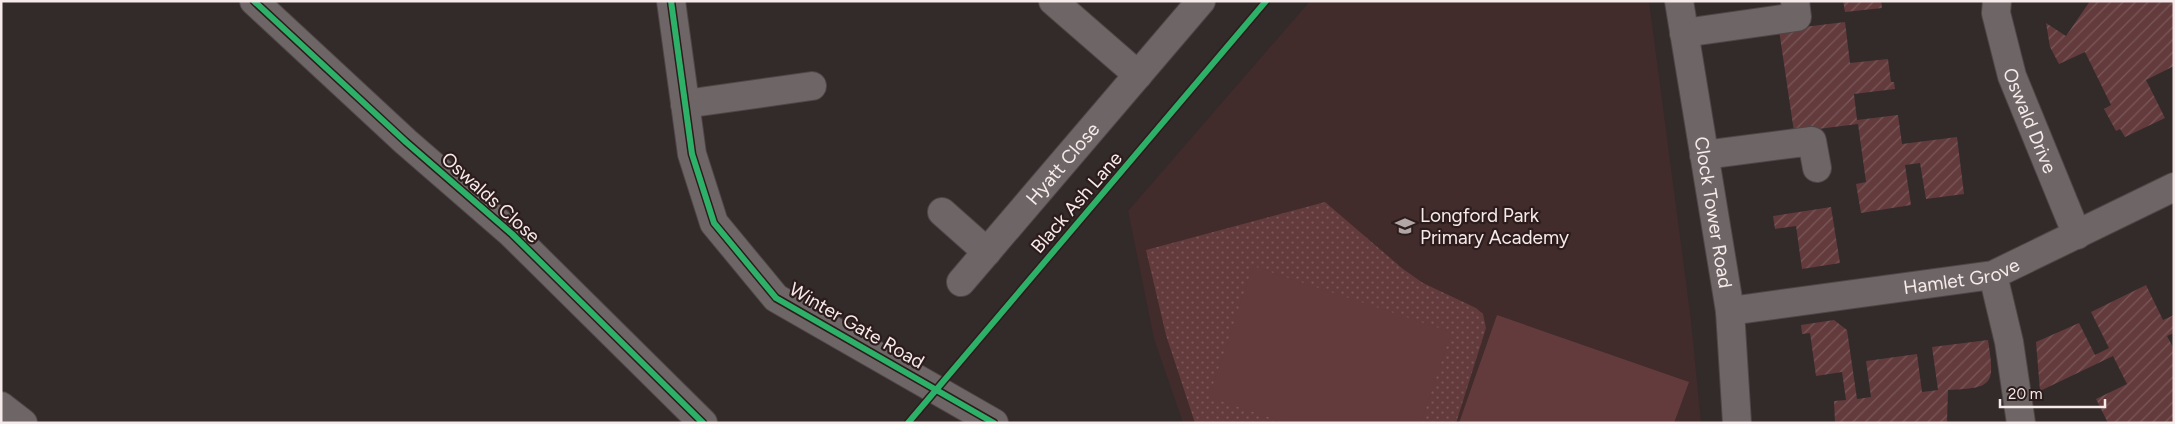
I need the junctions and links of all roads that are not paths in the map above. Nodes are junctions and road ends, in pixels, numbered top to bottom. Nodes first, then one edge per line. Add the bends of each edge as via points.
1 (254, 1) edge
2 (671, 1) edge
3 (1053, 1) edge
4 (1201, 1) edge
5 (1679, 1) edge
6 (1795, 1) edge
7 (1996, 1) edge
8 (1684, 32) junction
9 (1138, 74) junction
10 (812, 86) dead end
11 (685, 104) junction
12 (1704, 154) junction
13 (1817, 168) dead end
14 (2174, 187) edge
15 (942, 212) dead end
16 (2077, 235) junction
17 (987, 252) junction
18 (1993, 275) junction
19 (961, 282) dead end
20 (1730, 311) junction
21 (1, 406) edge
22 (977, 419) edge
23 (23, 423) edge
24 (702, 423) edge
25 (1737, 423) edge
26 (2021, 423) edge

1 - 24 street, Oswalds Close via 406,142 512,234
2 - 11 street, Winter Gate Road
3 - 9 street
4 - 9 street, Hyatt Close
5 - 8 street, Clock Tower Road
6 - 8 street via 1797,17
7 - 16 street, Oswald Drive via 1996,13 2012,76
8 - 12 street, Clock Tower Road
9 - 17 street, Hyatt Close
10 - 11 street
11 - 22 street, Winter Gate Road via 692,154 714,223 776,298
12 - 13 street via 1812,141
12 - 20 street, Clock Tower Road
14 - 16 street, Hamlet Grove
15 - 17 street
16 - 18 street, Hamlet Grove
17 - 19 street, Hyatt Close
18 - 20 street, Hamlet Grove
18 - 26 street via 2010,342
20 - 25 street, Clock Tower Road
21 - 23 street

